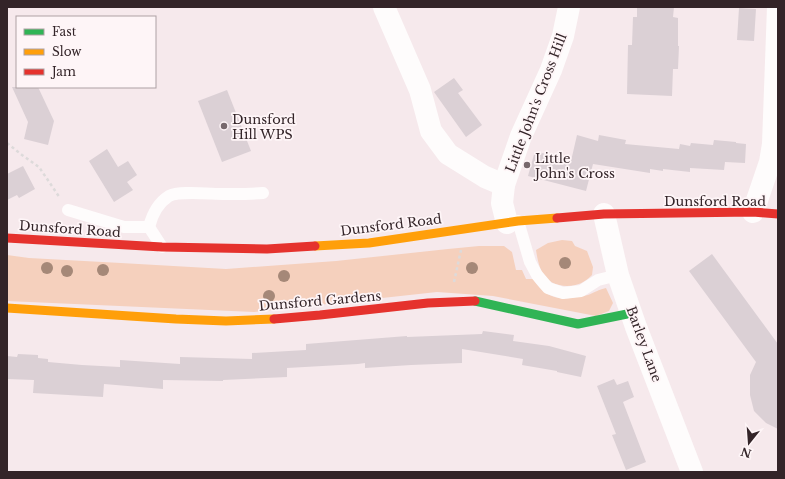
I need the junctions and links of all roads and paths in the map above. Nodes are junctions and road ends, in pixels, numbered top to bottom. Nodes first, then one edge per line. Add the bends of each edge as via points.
1 (384, 7) edge
2 (569, 7) edge
3 (778, 7) edge
4 (7, 144) edge
5 (504, 185) junction
6 (263, 193) dead end
7 (68, 210) joint
8 (753, 212) junction
9 (604, 214) junction
10 (778, 214) edge
11 (513, 222) junction
12 (149, 227) junction
13 (460, 230) junction
14 (7, 238) edge
15 (162, 247) junction
16 (618, 275) junction
17 (451, 302) junction
18 (7, 308) edge
19 (632, 313) junction
20 (692, 472) edge

1 - 5 street via 420,90 431,131 448,154 485,177
2 - 5 street, Little John's Cross Hill via 563,36 551,70 521,136
3 - 8 street via 773,144 770,162
4 - 7 path via 39,166
5 - 11 street, Little John's Cross Hill via 502,203
6 - 12 lane via 182,193 170,196 159,205
7 - 12 lane via 124,227
8 - 9 main road, Dunsford Road
8 - 10 main road, Dunsford Road
9 - 11 main road, Dunsford Road
9 - 16 street, Barley Lane
11 - 13 main road, Dunsford Road
11 - 16 lane via 536,275 548,288 563,293 581,291 598,280
12 - 15 lane
13 - 15 main road, Dunsford Road via 369,243 267,248
13 - 17 path via 462,248
14 - 15 main road, Dunsford Road
16 - 19 street, Barley Lane
17 - 18 main road, Dunsford Gardens via 226,321
17 - 19 main road, Dunsford Gardens via 476,301 578,324
19 - 20 street, Barley Lane

